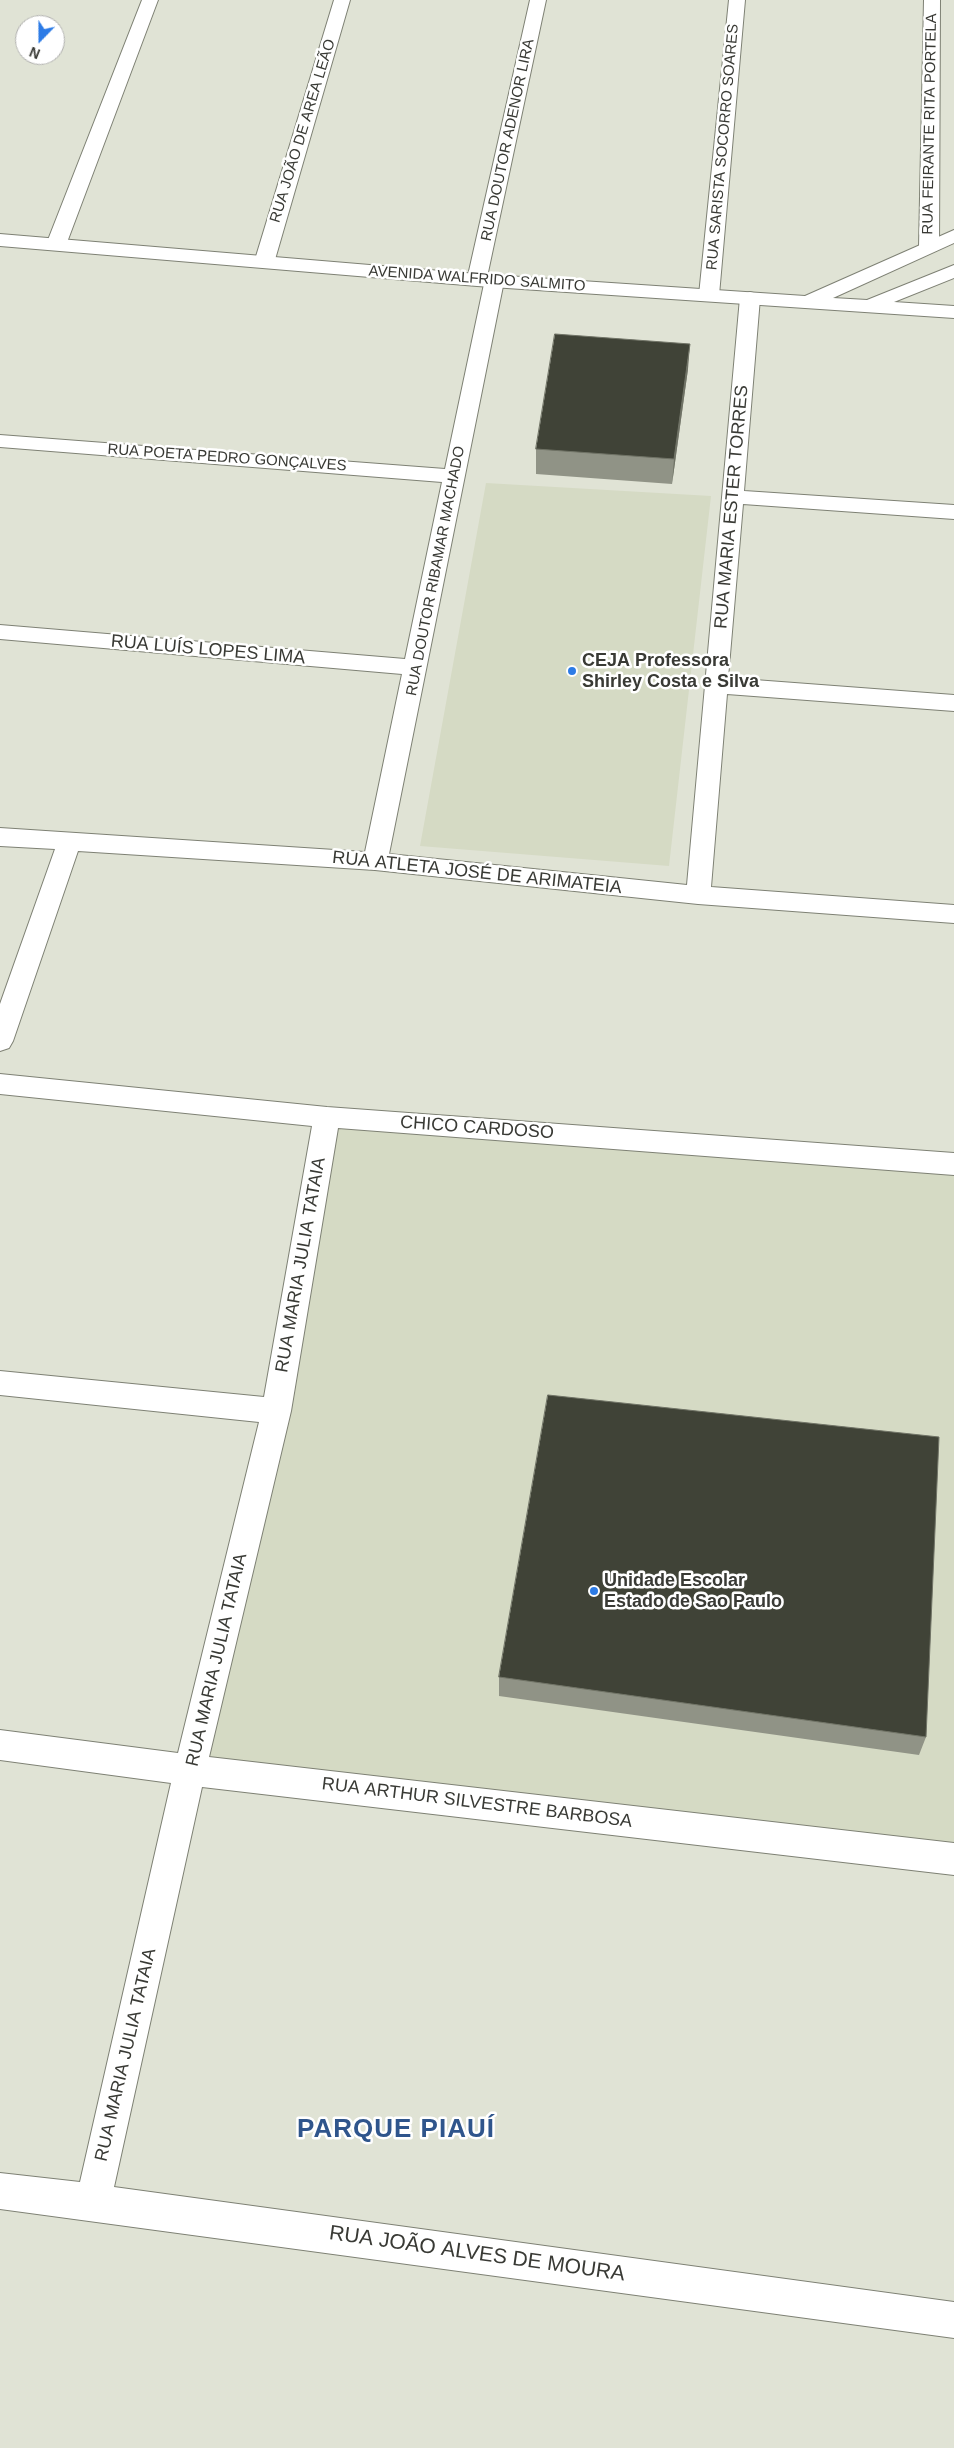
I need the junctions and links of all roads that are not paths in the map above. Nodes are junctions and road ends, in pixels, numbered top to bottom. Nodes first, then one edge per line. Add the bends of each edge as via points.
1 (150, 0) edge
2 (342, 0) edge
3 (538, 0) edge
4 (738, 0) edge
5 (932, 0) edge
6 (954, 236) edge
7 (0, 240) edge
8 (56, 245) junction
9 (929, 247) junction
10 (264, 263) junction
11 (954, 271) edge
12 (486, 280) junction
13 (710, 295) junction
14 (750, 298) junction
15 (809, 302) junction
16 (869, 306) junction
17 (954, 312) edge
18 (0, 441) edge
19 (455, 476) junction
20 (732, 497) junction
21 (954, 512) edge
22 (0, 632) edge
23 (416, 668) junction
24 (716, 684) junction
25 (954, 703) edge
26 (0, 837) edge
27 (69, 843) junction
28 (375, 860) junction
29 (698, 895) junction
30 (954, 914) edge
31 (0, 1041) edge
32 (0, 1084) edge
33 (327, 1117) junction
34 (954, 1164) edge
35 (0, 1383) edge
36 (276, 1411) junction
37 (0, 1746) edge
38 (190, 1770) junction
39 (954, 1859) edge
40 (0, 2191) edge
41 (93, 2202) junction
42 (954, 2320) edge

1 - 8 street
2 - 10 street, RUA JOÃO DE AREA LEÃO
3 - 12 street, RUA DOUTOR ADENOR LIRA
4 - 13 street, RUA SARISTA SOCORRO SOARES
5 - 9 street, RUA FEIRANTE RITA PORTELA
6 - 9 street
7 - 8 street, AVENIDA WALFRIDO SALMITO
8 - 10 street, AVENIDA WALFRIDO SALMITO
9 - 15 street
10 - 12 street, AVENIDA WALFRIDO SALMITO
11 - 16 street
12 - 13 street, AVENIDA WALFRIDO SALMITO
12 - 19 street, RUA DOUTOR RIBAMAR MACHADO
13 - 14 street, AVENIDA WALFRIDO SALMITO
14 - 15 street, AVENIDA WALFRIDO SALMITO
14 - 20 street, RUA MARIA ESTER TORRES
15 - 16 street, AVENIDA WALFRIDO SALMITO
16 - 17 street, AVENIDA WALFRIDO SALMITO
18 - 19 street, RUA POETA PEDRO GONÇALVES
19 - 23 street, RUA DOUTOR RIBAMAR MACHADO
20 - 21 street
20 - 24 street, RUA MARIA ESTER TORRES
22 - 23 street, RUA LUÍS LOPES LIMA
23 - 28 street, RUA DOUTOR RIBAMAR MACHADO
24 - 25 street
24 - 29 street, RUA MARIA ESTER TORRES
26 - 27 street, RUA ATLETA JOSÉ DE ARIMATEIA
27 - 28 street, RUA ATLETA JOSÉ DE ARIMATEIA
27 - 31 street
28 - 29 street, RUA ATLETA JOSÉ DE ARIMATEIA
29 - 30 street, RUA ATLETA JOSÉ DE ARIMATEIA
32 - 33 street, CHICO CARDOSO
33 - 34 street, CHICO CARDOSO
33 - 36 street, RUA MARIA JULIA TATAIA
35 - 36 street
36 - 38 street, RUA MARIA JULIA TATAIA
37 - 38 street, RUA ARTHUR SILVESTRE BARBOSA
38 - 39 street, RUA ARTHUR SILVESTRE BARBOSA
38 - 41 street, RUA MARIA JULIA TATAIA
40 - 41 street, RUA JOÃO ALVES DE MOURA
41 - 42 street, RUA JOÃO ALVES DE MOURA

